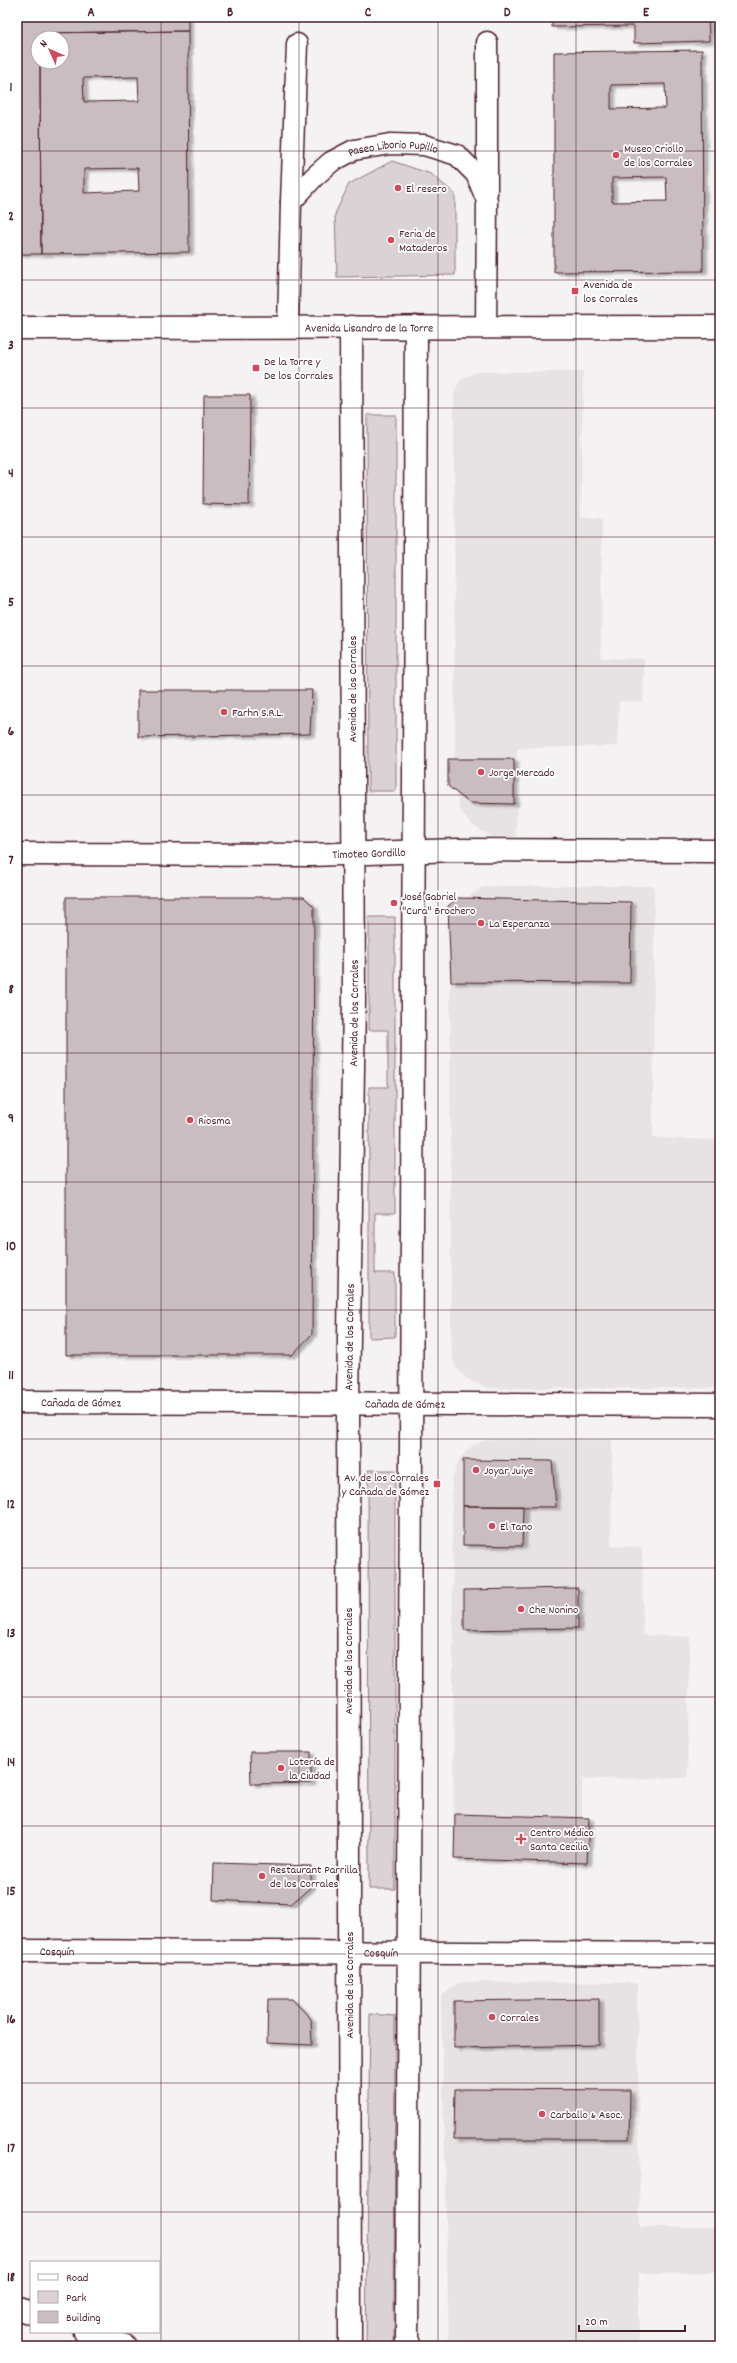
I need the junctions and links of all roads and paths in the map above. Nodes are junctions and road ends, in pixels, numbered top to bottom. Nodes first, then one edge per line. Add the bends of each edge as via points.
1 (487, 42) dead end
2 (297, 44) dead end
3 (487, 201) junction
4 (291, 202) junction
5 (288, 327) junction
6 (351, 327) junction
7 (416, 327) junction
8 (486, 327) junction
9 (720, 327) edge
10 (17, 328) edge
11 (720, 851) edge
12 (413, 852) junction
13 (17, 854) edge
14 (352, 854) junction
15 (17, 1402) edge
16 (348, 1403) junction
17 (411, 1404) junction
18 (720, 1405) edge
19 (17, 1951) edge
20 (349, 1953) junction
21 (408, 1953) junction
22 (720, 1954) edge
23 (17, 2308) edge
24 (30, 2313) edge
25 (88, 2333) edge
26 (124, 2346) edge
27 (350, 2346) edge
28 (407, 2346) edge

1 - 3 lane
2 - 4 lane
3 - 4 lane, Paseo Liborio Pupillo via 476,174 457,155 424,145 390,144 354,150 331,162
3 - 8 lane, Paseo Liborio Pupillo
4 - 5 lane
5 - 6 main road, Avenida Lisandro de la Torre
5 - 10 main road, Avenida Lisandro de la Torre
6 - 7 main road, Avenida Lisandro de la Torre
6 - 14 main road, Avenida de los Corrales
7 - 8 main road, Avenida Lisandro de la Torre
7 - 12 main road
8 - 9 main road, Avenida Lisandro de la Torre
11 - 12 main road, Timoteo Gordillo
12 - 14 main road, Timoteo Gordillo
12 - 17 main road
13 - 14 main road, Timoteo Gordillo
14 - 16 main road, Avenida de los Corrales via 354,1008
15 - 16 main road, Cañada de Gómez
16 - 17 main road, Cañada de Gómez
16 - 20 main road, Avenida de los Corrales
17 - 18 main road, Cañada de Gómez
17 - 21 main road
19 - 20 main road, Cosquín
20 - 21 main road, Cosquín
20 - 27 main road, Avenida de los Corrales
21 - 22 main road, Cosquín
21 - 28 main road
23 - 24 main road
25 - 26 main road

